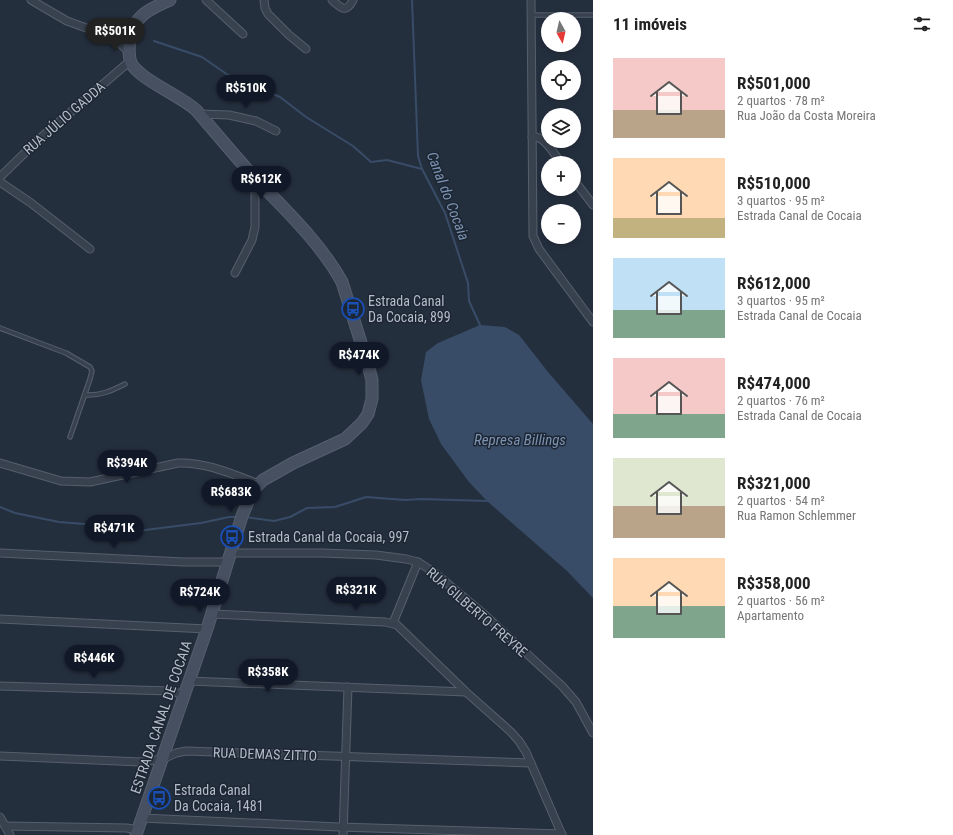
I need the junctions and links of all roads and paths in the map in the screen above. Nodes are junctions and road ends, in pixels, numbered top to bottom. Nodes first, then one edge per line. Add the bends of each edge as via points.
1 (31, 0) edge
2 (206, 0) edge
3 (264, 0) edge
4 (332, 0) edge
5 (353, 0) edge
6 (531, 0) edge
7 (162, 1) edge
8 (531, 15) junction
9 (593, 15) edge
10 (242, 34) dead end
11 (114, 38) junction
12 (130, 38) junction
13 (306, 49) dead end
14 (130, 57) junction
15 (199, 114) junction
16 (276, 131) dead end
17 (532, 137) junction
18 (556, 156) edge
19 (0, 177) edge
20 (255, 178) junction
21 (0, 182) edge
22 (581, 189) edge
23 (593, 205) edge
24 (90, 249) dead end
25 (235, 273) dead end
26 (593, 322) edge
27 (0, 328) edge
28 (125, 384) dead end
29 (85, 395) junction
30 (70, 437) dead end
31 (0, 463) edge
32 (259, 484) junction
33 (0, 553) edge
34 (229, 557) junction
35 (418, 562) junction
36 (212, 614) junction
37 (0, 619) edge
38 (393, 623) junction
39 (207, 629) junction
40 (189, 681) junction
41 (0, 686) edge
42 (348, 687) junction
43 (466, 692) junction
44 (184, 695) junction
45 (593, 733) edge
46 (0, 756) edge
47 (346, 757) junction
48 (163, 759) junction
49 (531, 763) junction
50 (0, 818) edge
51 (142, 818) junction
52 (4, 826) junction
53 (344, 827) junction
54 (137, 832) edge
55 (562, 834) edge
56 (10, 835) edge
57 (344, 835) edge

1 - 11 street via 67,21
2 - 10 street
3 - 13 street via 268,14
4 - 5 street via 344,9 350,6
6 - 8 street
7 - 12 main road via 138,19
8 - 9 lane
8 - 17 street
11 - 12 street
11 - 14 street
12 - 14 main road
14 - 15 main road, ESTRADA CANAL DE COCAIA via 134,67 146,77 186,102
14 - 19 street, RUA JÚLIO GADDA via 12,163
15 - 16 street via 228,115 256,121
15 - 20 main road, ESTRADA CANAL DE COCAIA
17 - 18 street via 544,141
17 - 26 street via 534,241
20 - 25 street via 255,227 252,240
20 - 32 main road, ESTRADA CANAL DE COCAIA via 306,232 342,282 372,380 372,399 368,414 345,439 294,463
21 - 24 street
22 - 23 street
27 - 29 lane via 66,353 90,367 92,371
28 - 29 lane via 97,396
29 - 30 lane
31 - 32 street via 61,481 90,482 191,462
32 - 34 main road, ESTRADA CANAL DE COCAIA via 253,490
33 - 34 street, RUA GILBERTO FREYRE via 184,562
34 - 35 street, RUA GILBERTO FREYRE via 322,553 376,555
34 - 36 main road, ESTRADA CANAL DE COCAIA
35 - 38 street
35 - 45 street, RUA GILBERTO FREYRE via 486,616 562,686 576,702
36 - 38 street
36 - 39 main road, ESTRADA CANAL DE COCAIA
37 - 39 street
38 - 43 street
39 - 40 main road, ESTRADA CANAL DE COCAIA
40 - 42 street
40 - 44 main road, ESTRADA CANAL DE COCAIA
41 - 44 street via 170,691
42 - 43 street
42 - 47 street
43 - 49 street via 519,741
44 - 48 main road, ESTRADA CANAL DE COCAIA
46 - 48 street, RUA DEMAS ZITTO via 141,762
47 - 48 street, RUA DEMAS ZITTO via 186,751
47 - 49 street, RUA DEMAS ZITTO
47 - 53 street
48 - 51 main road, ESTRADA CANAL DE COCAIA
49 - 55 street
50 - 52 street
51 - 53 street
51 - 54 main road, ESTRADA CANAL DE COCAIA
52 - 54 street via 127,828
52 - 56 street
53 - 55 street
53 - 57 street

